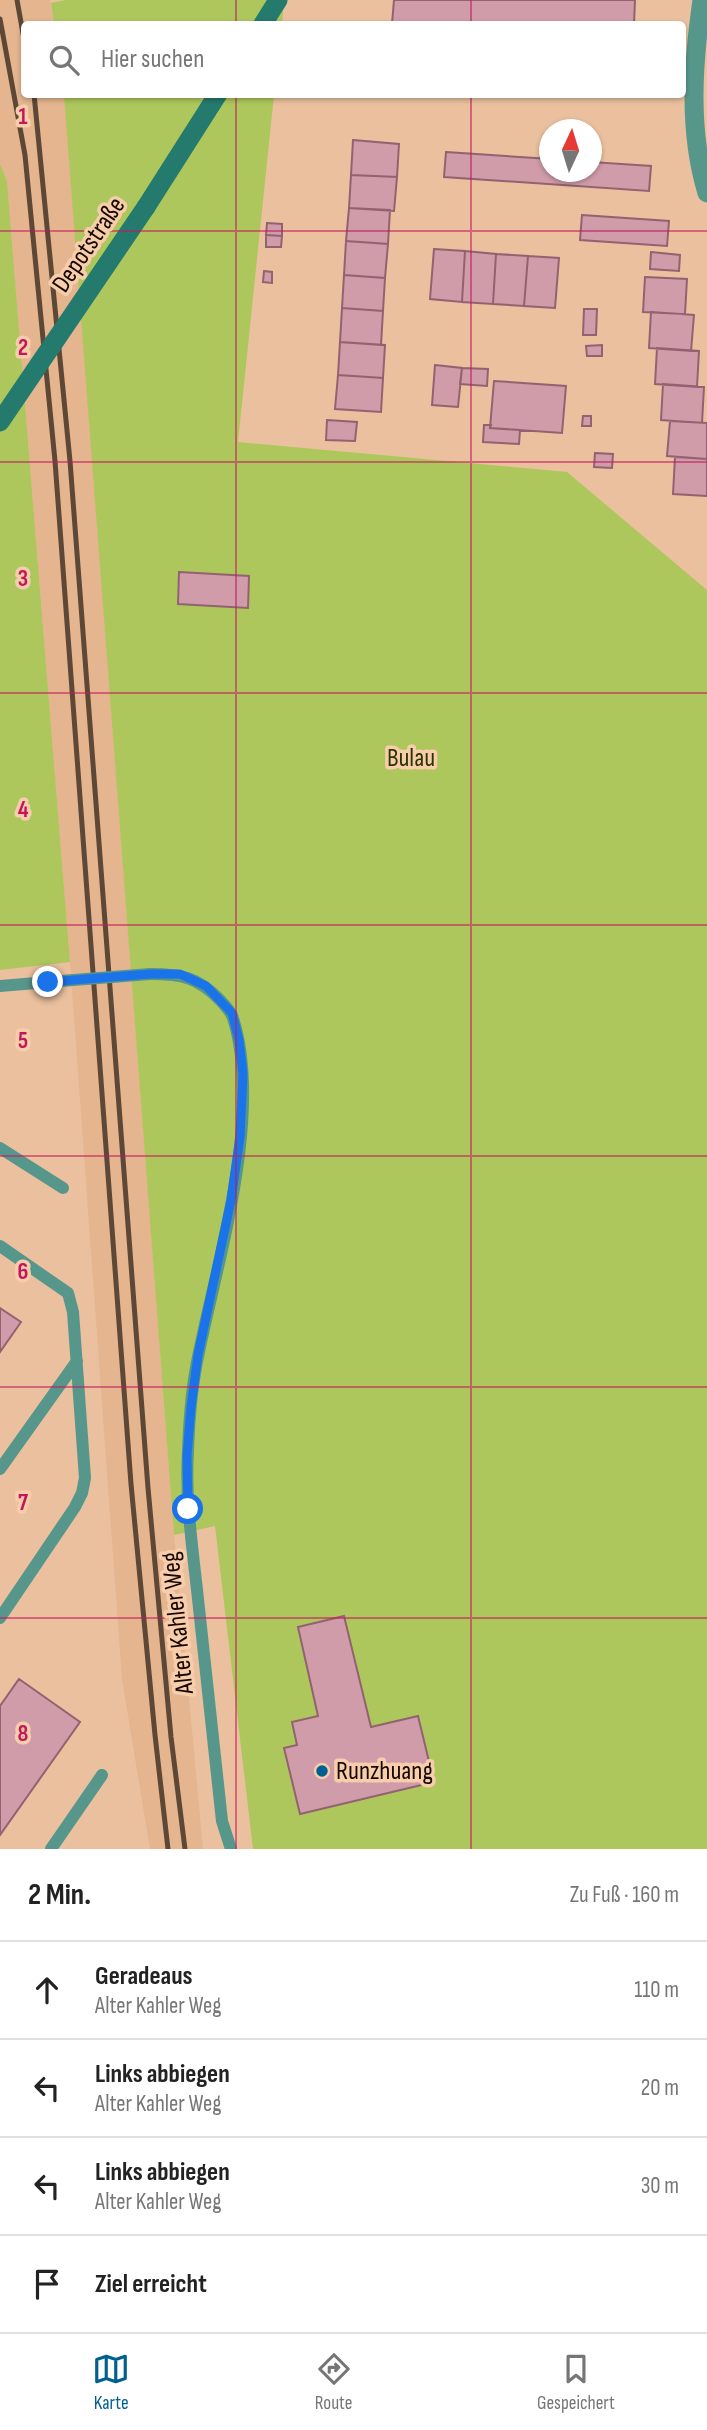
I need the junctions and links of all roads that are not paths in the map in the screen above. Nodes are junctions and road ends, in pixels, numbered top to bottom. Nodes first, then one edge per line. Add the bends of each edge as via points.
1 (278, 0) edge
2 (702, 0) edge
3 (265, 21) edge
4 (215, 98) edge
5 (707, 193) edge
6 (0, 422) edge
7 (0, 986) edge
8 (0, 1148) edge
9 (63, 1188) dead end
10 (0, 1246) edge
11 (77, 1361) junction
12 (0, 1469) edge
13 (0, 1618) edge
14 (102, 1775) dead end
15 (51, 1849) edge
16 (231, 1849) edge

1 - 3 main road
2 - 5 street via 694,113
4 - 6 main road, Depotstraße, bridge
7 - 16 lane, Alter Kahler Weg, bridge via 180,974 206,986 232,1013 243,1074 240,1137 198,1355 187,1456 188,1509 222,1821
8 - 9 lane
10 - 11 lane via 68,1293
11 - 12 lane
11 - 13 lane via 85,1478 82,1493
14 - 15 lane

